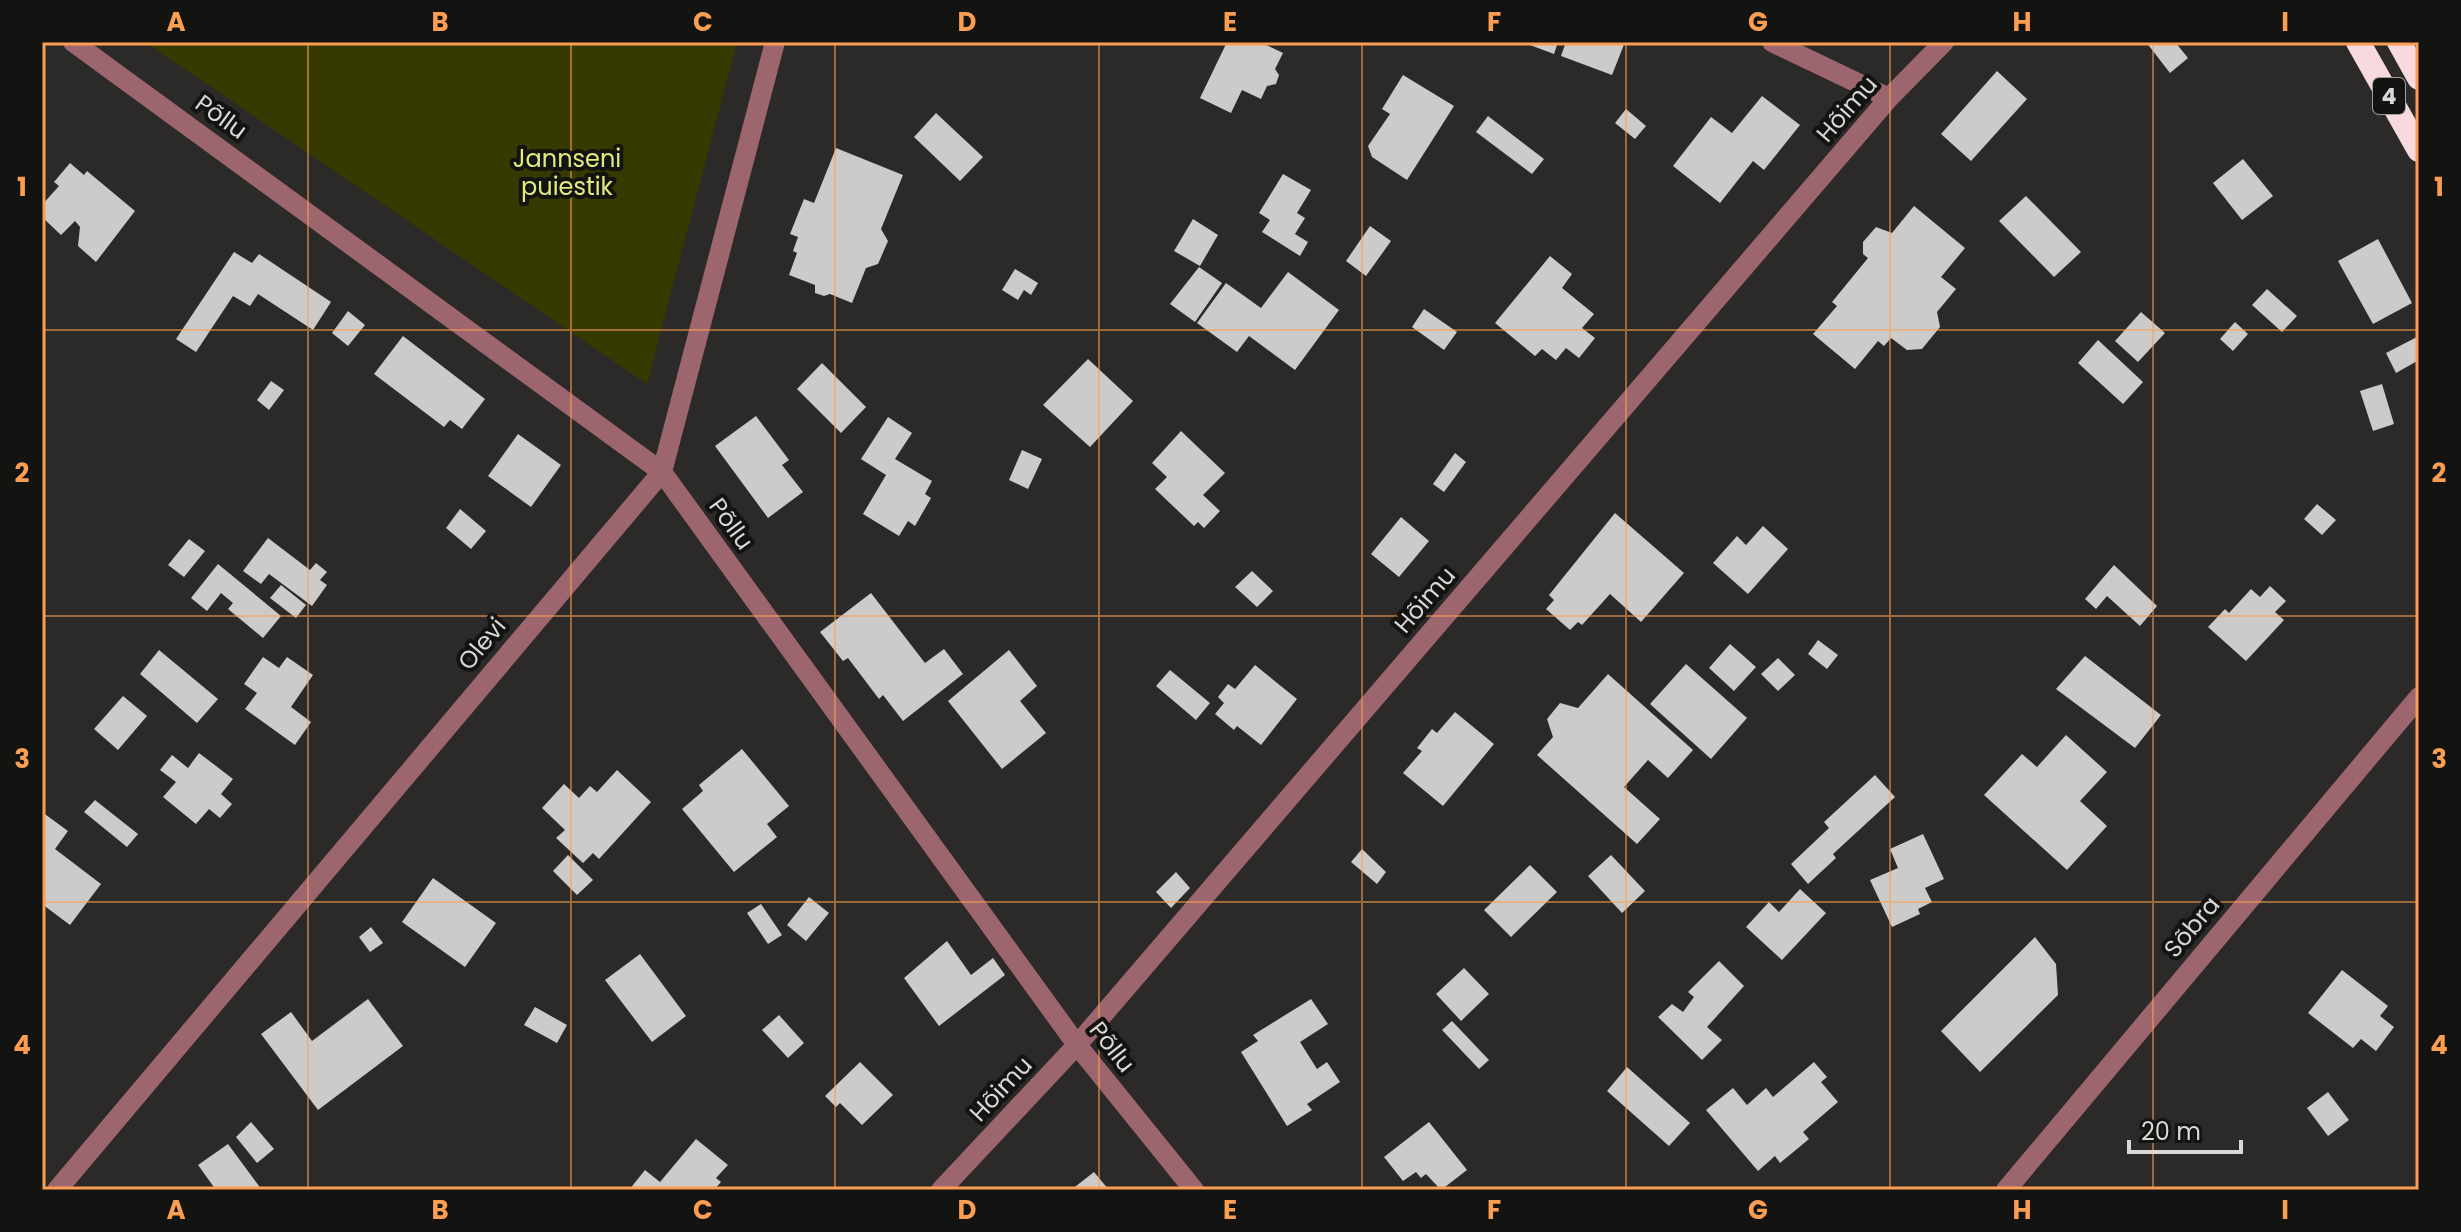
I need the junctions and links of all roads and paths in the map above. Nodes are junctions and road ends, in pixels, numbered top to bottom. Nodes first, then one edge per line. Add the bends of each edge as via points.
1 (73, 42) edge
2 (775, 42) edge
3 (1772, 42) edge
4 (1944, 42) edge
5 (2358, 42) edge
6 (2399, 42) edge
7 (2419, 78) edge
8 (1889, 98) junction
9 (2419, 150) edge
10 (662, 472) junction
11 (2419, 697) edge
12 (1077, 1045) junction
13 (57, 1190) edge
14 (941, 1190) edge
15 (1194, 1190) edge
16 (2006, 1190) edge

1 - 10 street, Põllu
2 - 10 street, Olevi
3 - 8 street
4 - 8 street, Hõimu
5 - 9 highway, 4
6 - 7 highway, 4
8 - 12 street, Hõimu
10 - 12 street, Põllu
10 - 13 street, Olevi
11 - 16 street, Sõbra
12 - 14 street, Hõimu
12 - 15 street, Põllu

